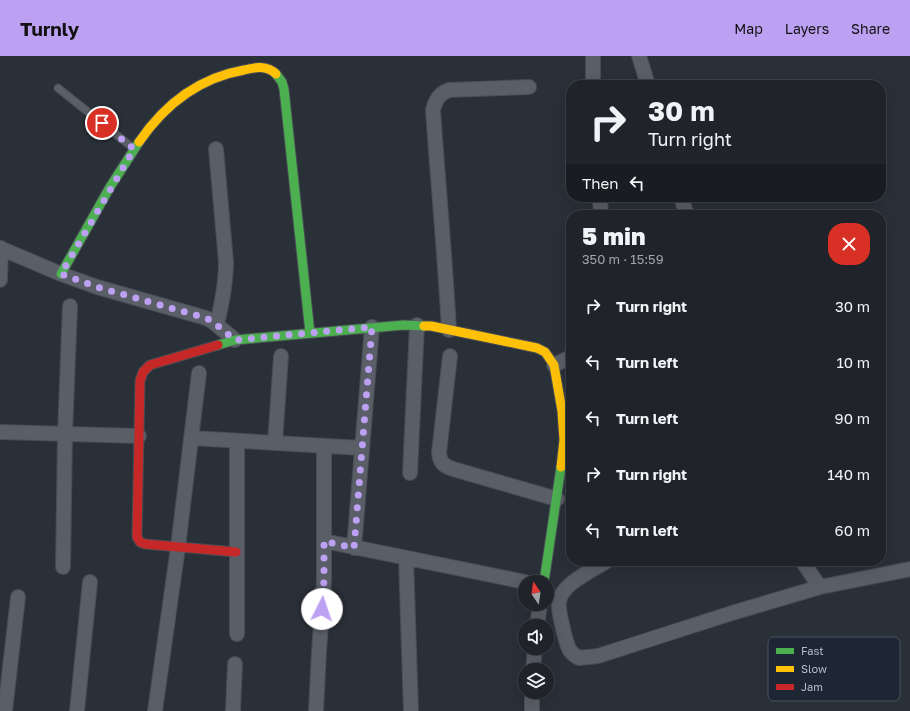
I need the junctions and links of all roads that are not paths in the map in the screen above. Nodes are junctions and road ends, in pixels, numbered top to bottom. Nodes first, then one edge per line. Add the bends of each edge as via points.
1 (593, 56) edge
2 (639, 56) edge
3 (593, 80) edge
4 (646, 80) edge
5 (530, 87) dead end
6 (58, 88) dead end
7 (134, 149) junction
8 (216, 149) dead end
9 (0, 248) edge
10 (61, 274) junction
11 (0, 280) edge
12 (70, 306) dead end
13 (217, 324) junction
14 (417, 325) junction
15 (372, 327) junction
16 (449, 330) junction
17 (310, 333) junction
18 (235, 340) junction
19 (281, 356) dead end
20 (450, 356) dead end
21 (566, 359) edge
22 (554, 365) junction
23 (199, 373) dead end
24 (0, 432) edge
25 (65, 434) junction
26 (138, 436) junction
27 (191, 438) junction
28 (237, 441) junction
29 (275, 443) junction
30 (324, 446) junction
31 (362, 448) junction
32 (410, 473) dead end
33 (557, 499) junction
34 (324, 541) junction
35 (178, 547) junction
36 (354, 548) junction
37 (236, 552) junction
38 (406, 558) junction
39 (599, 566) edge
40 (805, 566) edge
41 (63, 567) dead end
42 (910, 569) edge
43 (545, 575) edge
44 (518, 581) edge
45 (90, 582) dead end
46 (820, 587) junction
47 (18, 597) dead end
48 (237, 634) dead end
49 (235, 664) dead end
50 (532, 699) edge
51 (5, 711) edge
52 (77, 711) edge
53 (155, 711) edge
54 (233, 711) edge
55 (316, 711) edge
56 (411, 711) edge
57 (532, 711) edge

1 - 3 street
2 - 4 street
5 - 16 street via 450,90 441,93 436,100 433,110
6 - 7 lane
7 - 10 street
7 - 17 street via 162,114 198,85 227,73 249,69 264,68 278,74 284,89
8 - 13 street via 226,279
9 - 10 street
9 - 11 street
10 - 13 street via 206,318
12 - 25 street
13 - 18 street
14 - 15 street
14 - 16 street
14 - 32 street
15 - 17 street
15 - 31 street
16 - 22 street via 537,348 545,352
17 - 18 street
18 - 26 street via 150,365 145,369 140,381
19 - 29 street
20 - 33 street via 439,459 445,467
21 - 22 street
22 - 33 street via 564,440
23 - 27 street
24 - 25 street
25 - 26 street
25 - 41 street
26 - 35 street via 137,537 145,544
27 - 28 street
27 - 35 street
28 - 29 street
28 - 37 street
29 - 30 street
30 - 31 street
30 - 34 street
31 - 36 street
33 - 43 street
34 - 36 street
34 - 55 street
35 - 37 street
35 - 53 street
36 - 38 street
37 - 48 street
38 - 44 street
38 - 56 street
39 - 46 street via 567,587 559,602 567,646 570,652 579,658 598,656
40 - 46 street
42 - 46 street
45 - 52 street
47 - 51 street
49 - 54 street
50 - 57 street

